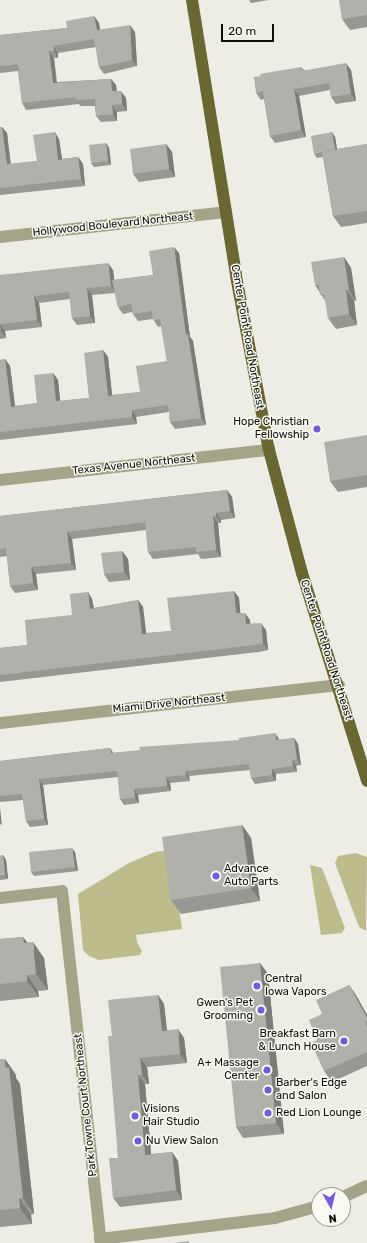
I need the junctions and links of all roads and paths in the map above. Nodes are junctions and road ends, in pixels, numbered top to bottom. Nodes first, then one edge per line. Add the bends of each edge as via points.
1 (192, 0) edge
2 (226, 212) junction
3 (0, 237) edge
4 (268, 450) junction
5 (0, 480) edge
6 (339, 685) junction
7 (0, 723) edge
8 (367, 781) edge
9 (0, 898) edge
10 (367, 1186) edge
11 (351, 1193) edge
12 (311, 1208) edge
13 (100, 1241) edge

1 - 2 main road, Center Point Road Northeast
2 - 3 street, Hollywood Boulevard Northeast
2 - 4 main road, Center Point Road Northeast
4 - 5 street, Texas Avenue Northeast
4 - 6 main road, Center Point Road Northeast via 302,573
6 - 7 street, Miami Drive Northeast
6 - 8 main road, Center Point Road Northeast
9 - 13 street, Park Towne Court Northeast via 62,891
10 - 11 street
12 - 13 street, Park Towne Court Northeast via 275,1218

